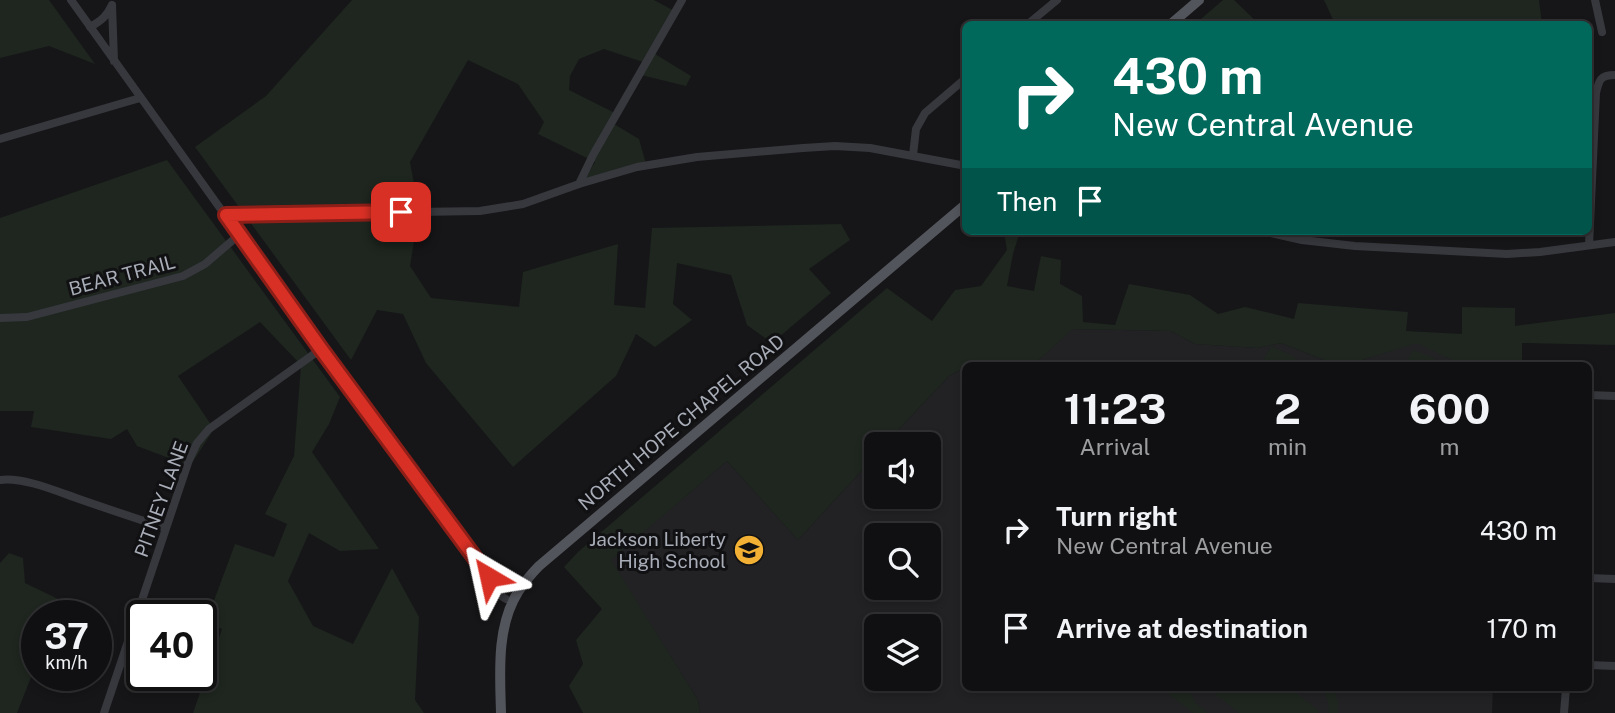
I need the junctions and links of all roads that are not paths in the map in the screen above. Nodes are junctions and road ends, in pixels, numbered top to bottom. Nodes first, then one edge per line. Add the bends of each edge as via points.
1 (71, 0) edge
2 (681, 0) edge
3 (1057, 0) edge
4 (1199, 0) edge
5 (1595, 0) edge
6 (112, 2) edge
7 (1032, 21) edge
8 (1174, 21) edge
9 (90, 27) junction
10 (1602, 32) dead end
11 (114, 61) junction
12 (1615, 75) edge
13 (962, 81) edge
14 (140, 98) junction
15 (0, 139) edge
16 (913, 155) junction
17 (962, 165) edge
18 (1592, 180) edge
19 (579, 184) junction
20 (962, 207) edge
21 (226, 215) junction
22 (240, 234) junction
23 (1280, 235) edge
24 (1590, 235) edge
25 (1615, 242) edge
26 (1589, 246) junction
27 (0, 318) edge
28 (321, 349) junction
29 (1592, 395) edge
30 (1615, 396) edge
31 (0, 480) edge
32 (166, 528) junction
33 (1592, 578) edge
34 (1615, 579) edge
35 (509, 602) junction
36 (1592, 665) edge
37 (1615, 666) edge
38 (1566, 691) edge
39 (104, 713) edge
40 (500, 713) edge
41 (1564, 713) edge

1 - 9 street
2 - 19 street
3 - 7 street
4 - 8 main road
5 - 10 street
6 - 9 street via 107,15
6 - 11 street
9 - 11 street
11 - 14 street
12 - 18 street via 1599,81 1596,93
13 - 16 street via 925,113 916,128
14 - 15 street
14 - 21 street
16 - 17 street
16 - 19 street via 835,146 803,148 637,167
19 - 21 street via 523,204 480,211
20 - 35 main road, NORTH HOPE CHAPEL ROAD via 561,546
21 - 22 street
22 - 27 street, BEAR TRAIL via 183,276 27,317
22 - 28 street
23 - 26 street via 1355,246 1507,254
24 - 26 street
25 - 26 street
28 - 32 street, PITNEY LANE via 202,436
28 - 35 street
29 - 30 street
31 - 32 street via 53,490
32 - 39 street, PITNEY LANE
33 - 34 street
35 - 40 main road, NORTH HOPE CHAPEL ROAD via 502,645
36 - 37 street
38 - 41 street

